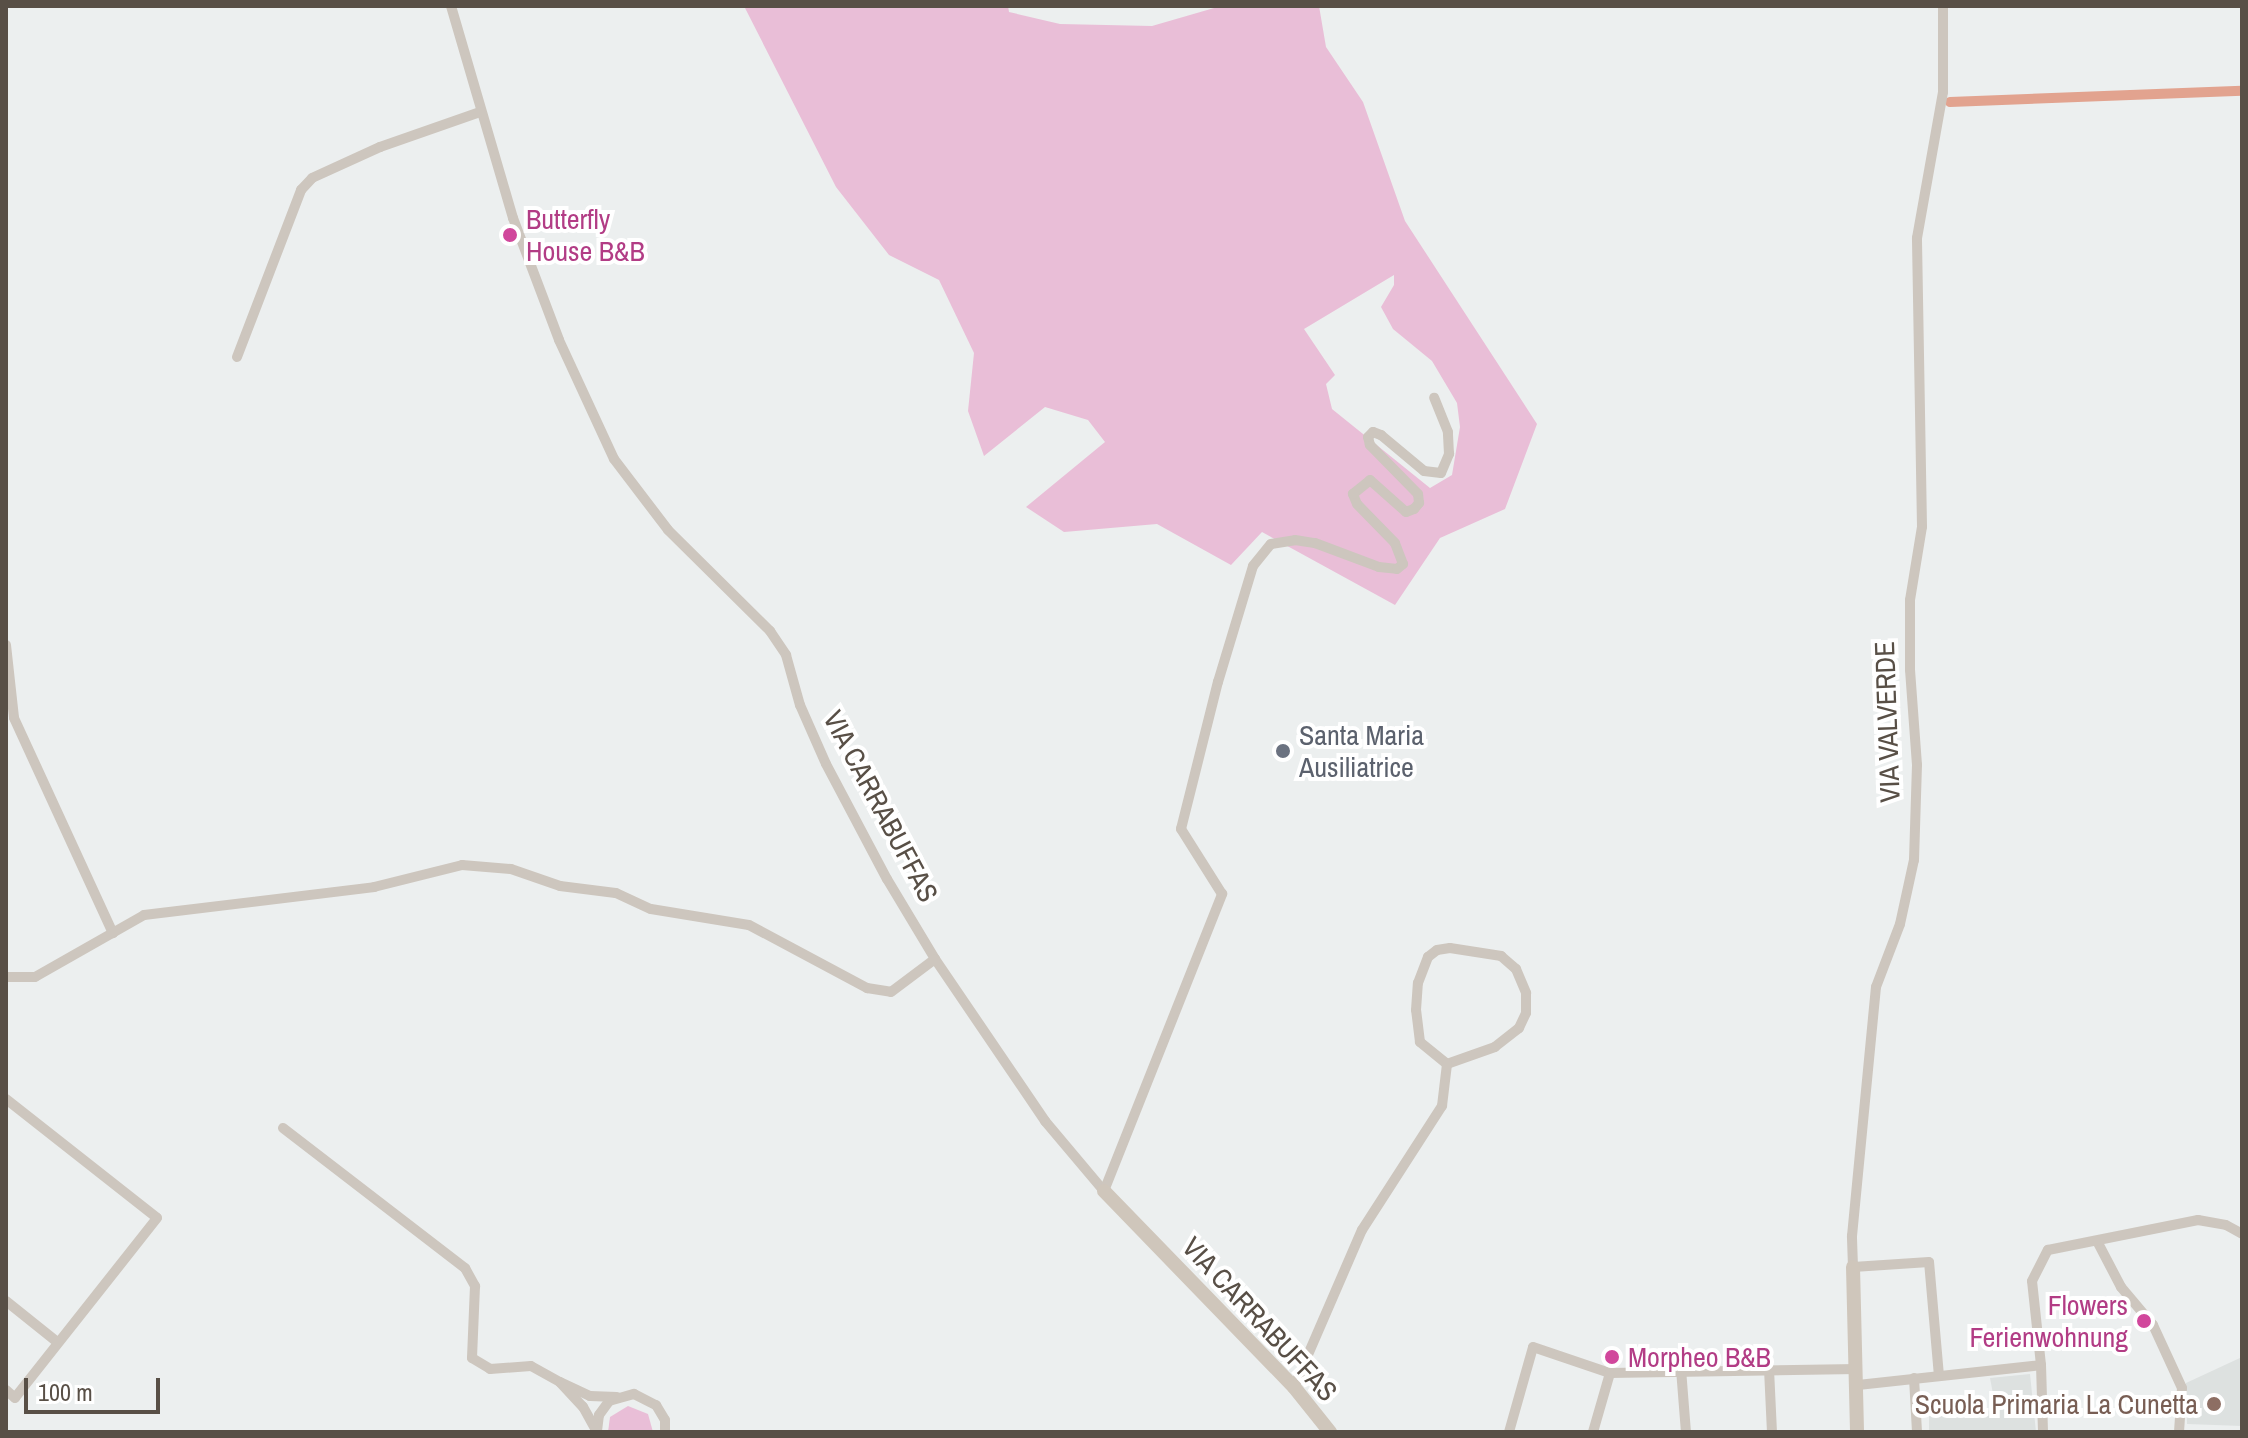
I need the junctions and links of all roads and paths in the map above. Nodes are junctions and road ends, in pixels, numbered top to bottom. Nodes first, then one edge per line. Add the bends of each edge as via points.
1 (451, 6) edge
2 (1943, 6) edge
3 (480, 112) junction
4 (237, 357) dead end
5 (1434, 398) dead end
6 (6, 645) edge
7 (113, 933) junction
8 (935, 959) junction
9 (6, 977) edge
10 (1447, 1064) junction
11 (6, 1099) edge
12 (283, 1128) dead end
13 (1104, 1191) junction
14 (2242, 1234) edge
15 (2097, 1241) junction
16 (1853, 1267) junction
17 (6, 1301) edge
18 (56, 1341) junction
19 (2041, 1365) junction
20 (1681, 1369) junction
21 (1769, 1369) junction
22 (1610, 1373) junction
23 (1939, 1376) junction
24 (1858, 1377) junction
25 (1914, 1378) junction
26 (560, 1382) junction
27 (1294, 1387) junction
28 (11, 1394) edge
29 (617, 1397) junction
30 (597, 1432) edge
31 (665, 1432) edge
32 (1330, 1432) edge
33 (1509, 1432) edge
34 (1593, 1432) edge
35 (1686, 1432) edge
36 (1772, 1432) edge
37 (1857, 1432) edge
38 (1917, 1432) edge
39 (2043, 1432) edge
40 (2179, 1432) edge

1 - 3 street, VIA CARRABUFFAS
2 - 16 street, VIA VALVERDE via 1943,92 1917,238 1922,527 1910,600 1917,765 1914,860 1900,924 1876,987 1854,1186
3 - 4 street via 312,178 301,190
3 - 8 street, VIA CARRABUFFAS via 545,304 614,459 668,530 738,596 786,655 800,705 826,764
5 - 13 street via 1448,432 1449,454 1441,473 1424,471 1381,435 1373,432 1368,437 1418,494 1414,509 1406,512 1370,480 1353,494 1395,543 1403,564 1397,569 1379,567 1295,540 1271,544 1253,566 1181,829 1222,894
6 - 7 street via 14,718
7 - 8 street via 144,915 374,887 462,865 511,869 560,886 616,893 651,909 749,925 867,988 891,992
7 - 9 street via 35,977
8 - 13 street, VIA CARRABUFFAS via 1045,1121
10 - 10 street via 1495,1047 1519,1028 1526,993 1516,969 1501,956 1450,948 1428,957 1418,983 1416,1030 1420,1042
10 - 27 street via 1442,1106 1362,1230
11 - 18 street via 157,1218
12 - 26 street via 465,1268 475,1286 472,1358 490,1369 531,1366
13 - 27 street, VIA CARRABUFFAS
14 - 15 street via 2198,1220
15 - 19 street via 2048,1250 2032,1281
15 - 40 street via 2121,1287 2153,1325 2182,1388
16 - 23 street via 1929,1262
16 - 24 street, VIA VALVERDE
17 - 18 street
18 - 28 street
19 - 23 street
19 - 39 street
20 - 21 street
20 - 22 street
20 - 35 street
21 - 24 street
21 - 36 street
22 - 33 street via 1533,1347
22 - 34 street
23 - 25 street
24 - 25 street
24 - 37 street, VIA VALVERDE
25 - 38 street
26 - 29 street via 590,1396
26 - 30 street
27 - 32 street, VIA CARRABUFFAS
29 - 30 street via 599,1415
29 - 31 street via 634,1394 650,1399 661,1412

